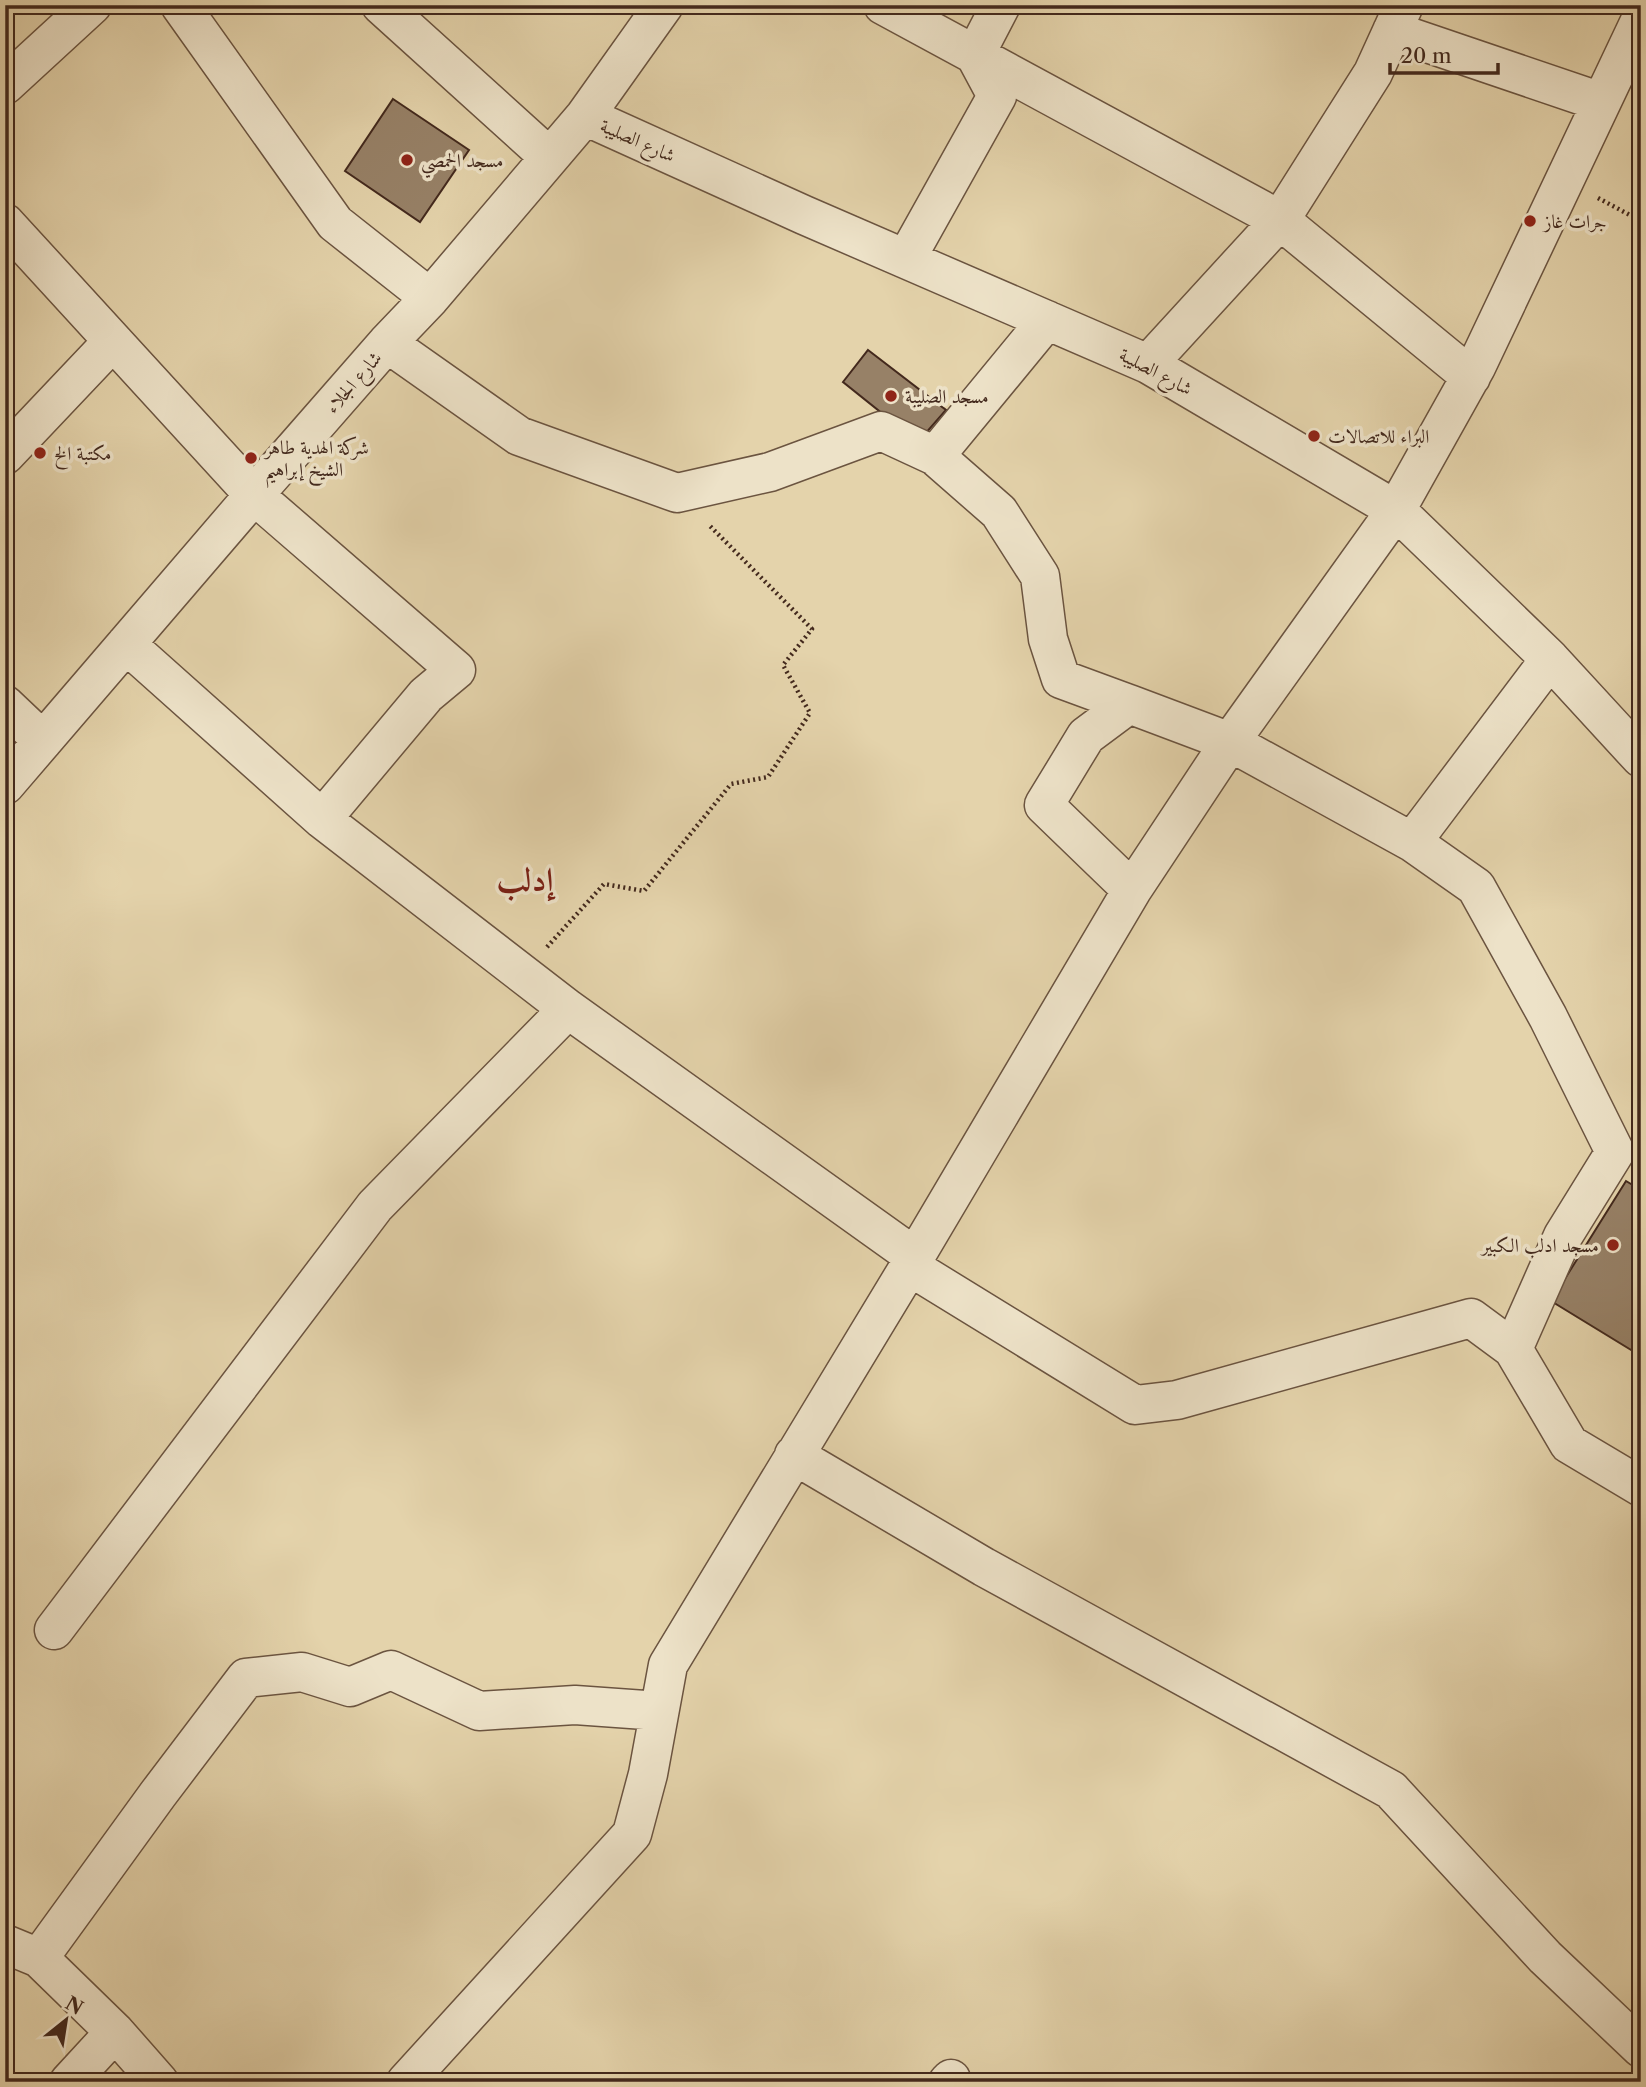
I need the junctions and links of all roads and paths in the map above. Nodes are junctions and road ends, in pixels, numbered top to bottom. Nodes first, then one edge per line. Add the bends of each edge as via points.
1 (92, 5) edge
2 (180, 5) edge
3 (664, 5) edge
4 (883, 5) edge
5 (1001, 5) edge
6 (396, 10) edge
7 (1398, 18) edge
8 (1641, 19) edge
9 (975, 55) junction
10 (5, 85) edge
11 (1601, 102) junction
12 (584, 116) junction
13 (549, 157) junction
14 (1564, 180) junction
15 (1280, 220) junction
16 (1641, 221) edge
17 (5, 223) edge
18 (906, 260) junction
19 (430, 298) junction
20 (1047, 320) junction
21 (113, 341) junction
22 (387, 343) junction
23 (1148, 364) junction
24 (1471, 377) junction
25 (5, 455) edge
26 (935, 456) junction
27 (677, 492) junction
28 (254, 495) junction
29 (1396, 510) junction
30 (126, 644) junction
31 (1550, 659) junction
32 (1129, 704) junction
33 (5, 705) edge
34 (43, 741) junction
35 (1230, 742) junction
36 (1641, 758) edge
37 (5, 785) edge
38 (322, 819) junction
39 (1412, 842) junction
40 (1132, 890) junction
41 (523, 974) junction
42 (568, 1009) junction
43 (912, 1261) junction
44 (1513, 1349) junction
45 (794, 1455) junction
46 (1641, 1487) edge
47 (54, 1630) dead end
48 (660, 1711) junction
49 (22, 1951) edge
50 (114, 2032) junction
51 (1641, 2048) edge
52 (69, 2082) edge
53 (159, 2082) edge
54 (406, 2082) edge

1 - 10 street
2 - 19 street via 335,223
3 - 12 street, شارع الجلاء
4 - 9 street
5 - 9 street
6 - 13 street
7 - 11 street
7 - 15 street via 1373,74
8 - 11 street
9 - 15 street
9 - 18 street via 997,96
11 - 14 street
12 - 13 street, شارع الجلاء
12 - 18 street, شارع الصليبة
13 - 19 street, شارع الجلاء
14 - 16 path
14 - 24 street
15 - 23 street
15 - 24 street
17 - 21 street
18 - 20 street, شارع الصليبة
19 - 22 street, شارع الجلاء
20 - 23 street, شارع الصليبة
20 - 26 street
21 - 25 street
21 - 28 street
22 - 27 street via 519,436
22 - 28 street, شارع الجلاء
23 - 29 street, شارع الصليبة
24 - 29 street
26 - 27 street via 881,431 770,472
26 - 32 street via 999,512 1040,576 1048,639 1061,679
27 - 41 path via 812,629 783,665 810,713 768,777 731,784 644,891 604,884
28 - 30 street, شارع الجلاء
28 - 38 street via 456,670 426,695
29 - 31 street, شارع الصليبة
29 - 35 street
30 - 34 street, شارع الجلاء
30 - 38 street
31 - 36 street, شارع الصليبة
31 - 39 street
32 - 35 street
32 - 40 street via 1086,736 1045,805
33 - 34 street
34 - 37 street, شارع الجلاء
35 - 39 street
35 - 40 street
38 - 41 street
39 - 44 street via 1476,887 1615,1152 1563,1236
40 - 43 street
41 - 42 street
42 - 43 street
42 - 47 street via 375,1206
43 - 44 street via 1135,1405 1177,1400 1471,1318
43 - 45 street
44 - 46 street via 1569,1444
45 - 48 street via 668,1665
45 - 51 street via 985,1567 1391,1790 1545,1957
48 - 49 street via 575,1705 479,1711 391,1670 350,1688 302,1672 246,1678
48 - 54 street via 632,1833
49 - 50 street
50 - 52 street
50 - 53 street

